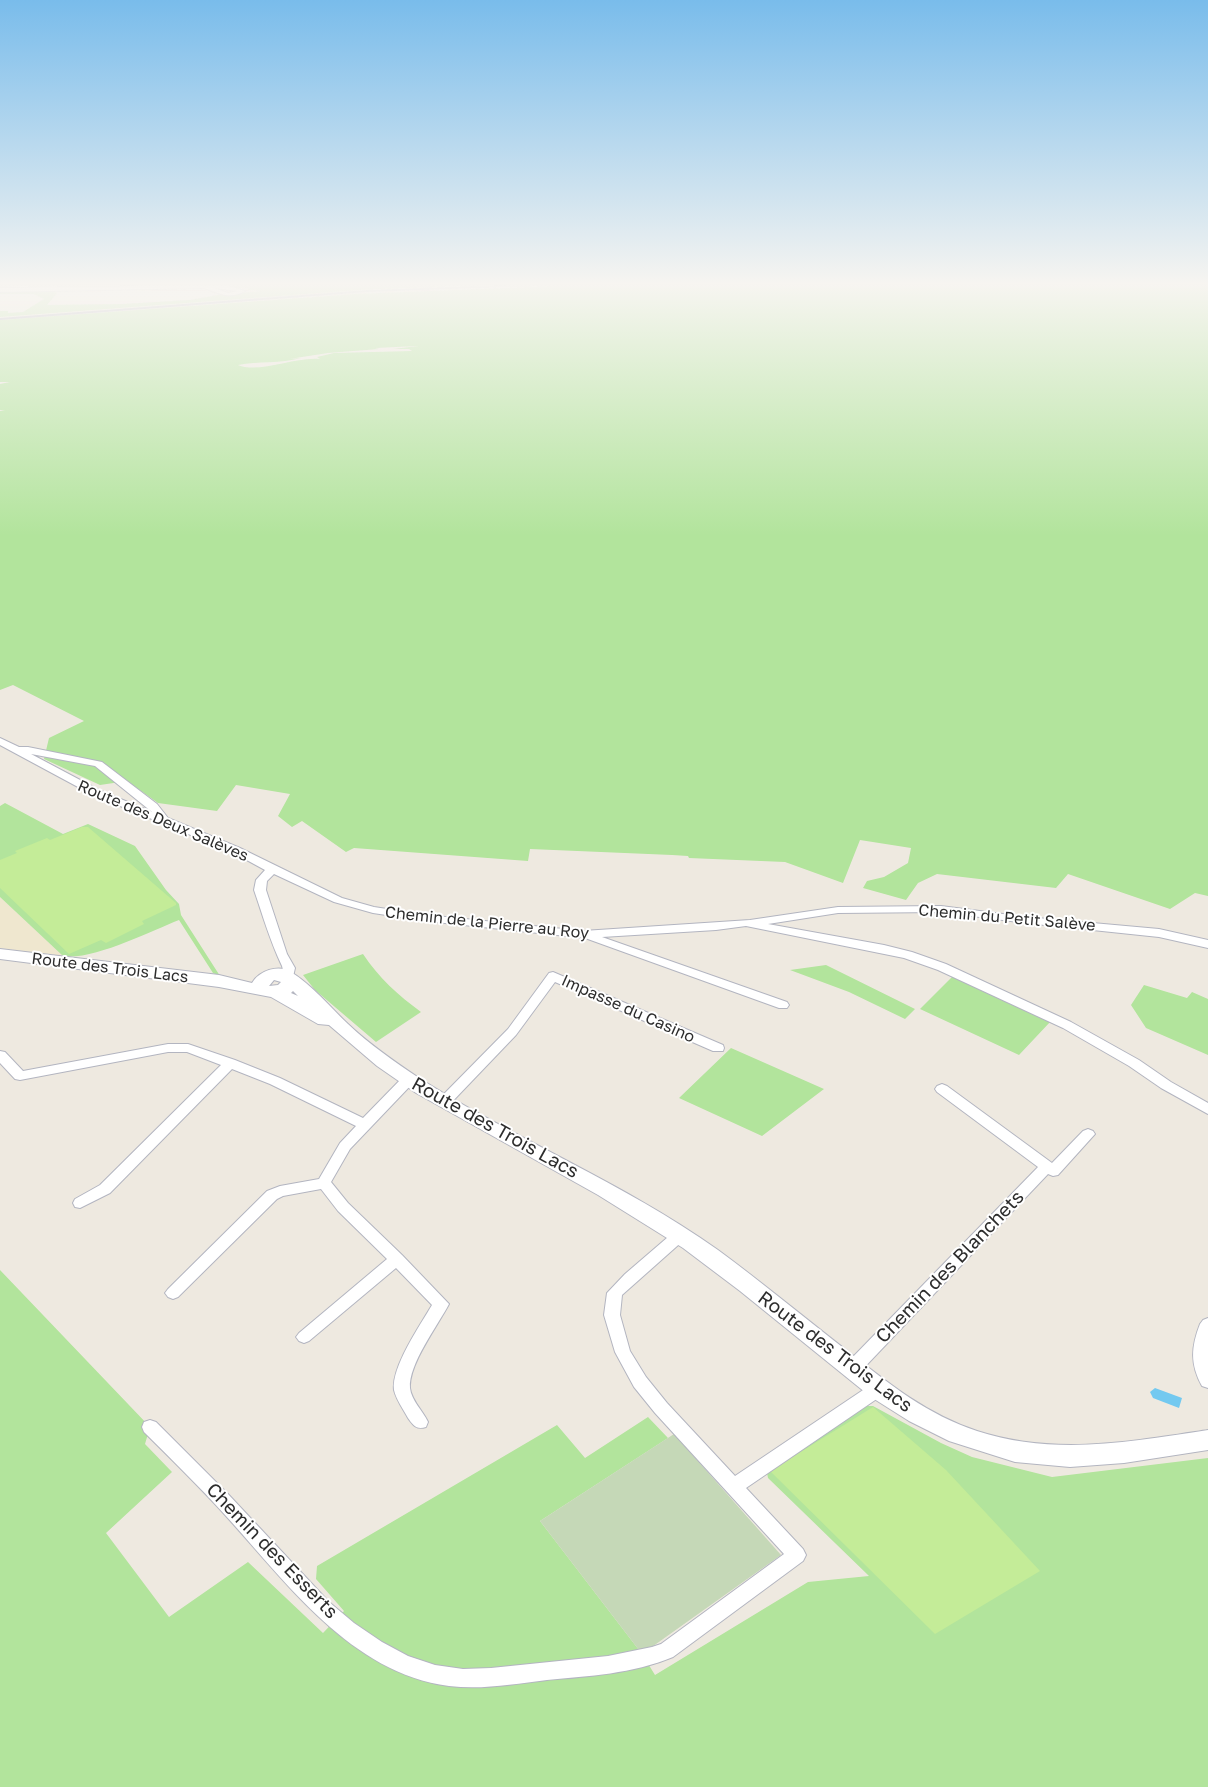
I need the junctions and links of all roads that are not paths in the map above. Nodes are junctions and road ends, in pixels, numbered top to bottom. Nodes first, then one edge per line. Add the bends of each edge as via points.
1 (0, 741) edge
2 (14, 750) junction
3 (164, 820) junction
4 (272, 869) junction
5 (746, 923) junction
6 (583, 935) junction
7 (1208, 944) edge
8 (0, 954) edge
9 (281, 954) junction
10 (289, 979) junction
11 (268, 984) junction
12 (783, 1005) dead end
13 (342, 1028) junction
14 (718, 1048) dead end
15 (0, 1055) edge
16 (230, 1063) junction
17 (408, 1080) junction
18 (942, 1089) dead end
19 (444, 1102) junction
20 (1208, 1109) edge
21 (365, 1125) junction
22 (1088, 1134) dead end
23 (1047, 1166) junction
24 (324, 1183) junction
25 (80, 1203) dead end
26 (680, 1236) junction
27 (397, 1259) junction
28 (173, 1293) dead end
29 (1208, 1324) edge
30 (304, 1337) dead end
31 (853, 1368) junction
32 (1208, 1380) edge
33 (878, 1389) junction
34 (420, 1422) dead end
35 (150, 1426) dead end
36 (1208, 1440) edge
37 (733, 1488) junction

1 - 2 street, Route des Deux Salèves
2 - 3 street, Route des Deux Salèves via 82,787
2 - 3 street via 98,764 153,806
3 - 4 street, Route des Deux Salèves
4 - 6 street, Chemin de la Pierre au Roy via 338,900 373,910
4 - 9 street, Route des Deux Salèves via 262,880 260,890
5 - 6 street, Chemin de la Pierre au Roy
5 - 7 street, Chemin du Petit Salève via 838,910 941,909 1159,932
5 - 20 street, Chemin de la Pierre au Roy via 884,949 942,967 1067,1025
6 - 12 street
8 - 11 street, Route des Trois Lacs via 219,982
9 - 10 street, Route des Deux Salèves via 289,968
9 - 11 street
10 - 11 street via 287,988
10 - 13 street, Route des Trois Lacs
11 - 13 street, Route des Trois Lacs via 307,1011
13 - 17 street, Route des Trois Lacs
14 - 19 street, Impasse du Casino via 553,976 512,1032
15 - 16 street via 20,1076 175,1047 196,1050
16 - 21 street
16 - 25 street via 106,1189
17 - 19 street, Route des Trois Lacs
17 - 21 street
18 - 23 street
19 - 26 street, Route des Trois Lacs via 596,1184
21 - 24 street via 345,1146
22 - 23 street, Chemin des Blanchets via 1053,1171
23 - 31 street, Chemin des Blanchets
24 - 27 street via 342,1207
24 - 28 street via 280,1191 272,1196
26 - 31 street, Route des Trois Lacs
26 - 37 street, Chemin des Esserts via 619,1288 612,1307 616,1332 640,1382
27 - 30 street
27 - 34 street via 440,1304 401,1381 402,1390
29 - 32 street via 1199,1357 1200,1367
31 - 33 street, Route des Trois Lacs
33 - 36 street, Route des Trois Lacs via 955,1434 1035,1455 1073,1458 1109,1455
33 - 37 street
35 - 37 street, Chemin des Esserts via 294,1579 358,1637 394,1660 417,1669 456,1677 600,1666 666,1651 797,1556

